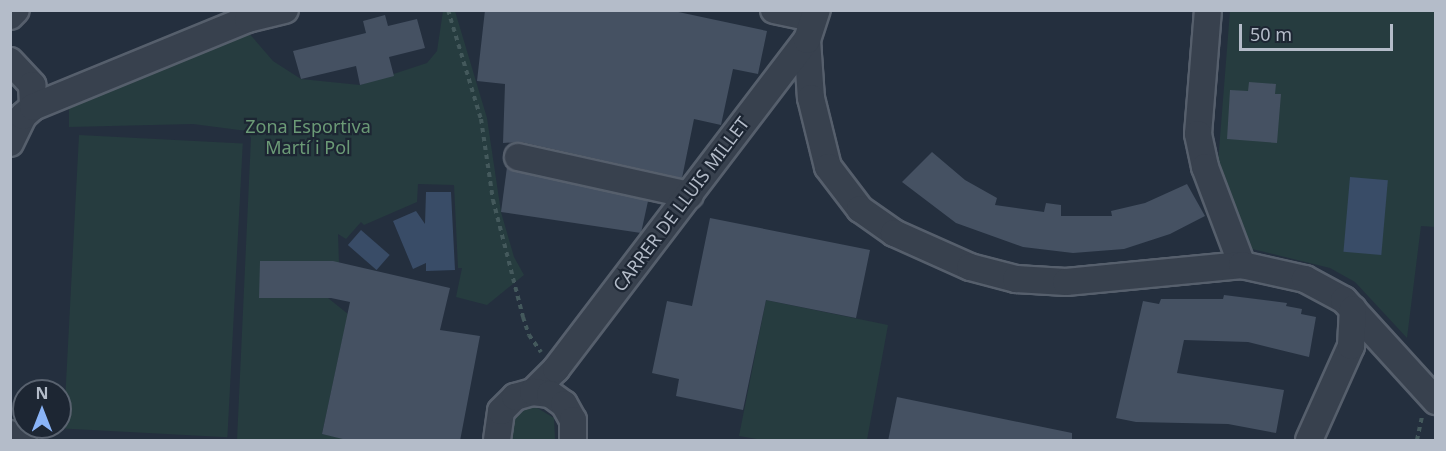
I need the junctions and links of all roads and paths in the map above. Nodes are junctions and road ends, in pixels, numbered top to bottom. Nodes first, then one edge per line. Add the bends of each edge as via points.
1 (16, 10) edge
2 (285, 10) edge
3 (448, 10) edge
4 (774, 10) edge
5 (1208, 10) edge
6 (10, 16) edge
7 (812, 23) edge
8 (10, 61) edge
9 (776, 77) junction
10 (809, 87) junction
11 (22, 111) edge
12 (10, 143) edge
13 (518, 157) dead end
14 (690, 195) junction
15 (1242, 265) junction
16 (1353, 309) junction
17 (556, 369) junction
18 (533, 392) junction
19 (1436, 401) edge
20 (10, 434) edge
21 (579, 436) edge
22 (23, 441) edge
23 (497, 441) edge
24 (1309, 441) edge

1 - 6 street
2 - 11 street via 248,19
3 - 17 path via 481,119 496,214 529,336
4 - 7 street
5 - 15 street via 1198,134 1204,167
7 - 9 street, CARRER DE LLUIS MILLET
7 - 10 street
8 - 11 street via 32,85
9 - 10 street
9 - 14 street, CARRER DE LLUIS MILLET
10 - 15 street via 828,167 842,189 894,233 961,263 1016,279 1066,282
11 - 12 street
13 - 14 street
14 - 17 street, CARRER DE LLUIS MILLET
15 - 16 street via 1305,279 1332,292
16 - 19 street
16 - 24 street via 1351,346
17 - 18 street, CARRER DE LLUIS MILLET
18 - 21 street via 558,399 569,411
18 - 23 street, CARRER DE LLUIS MILLET via 515,397 501,411
20 - 22 street

